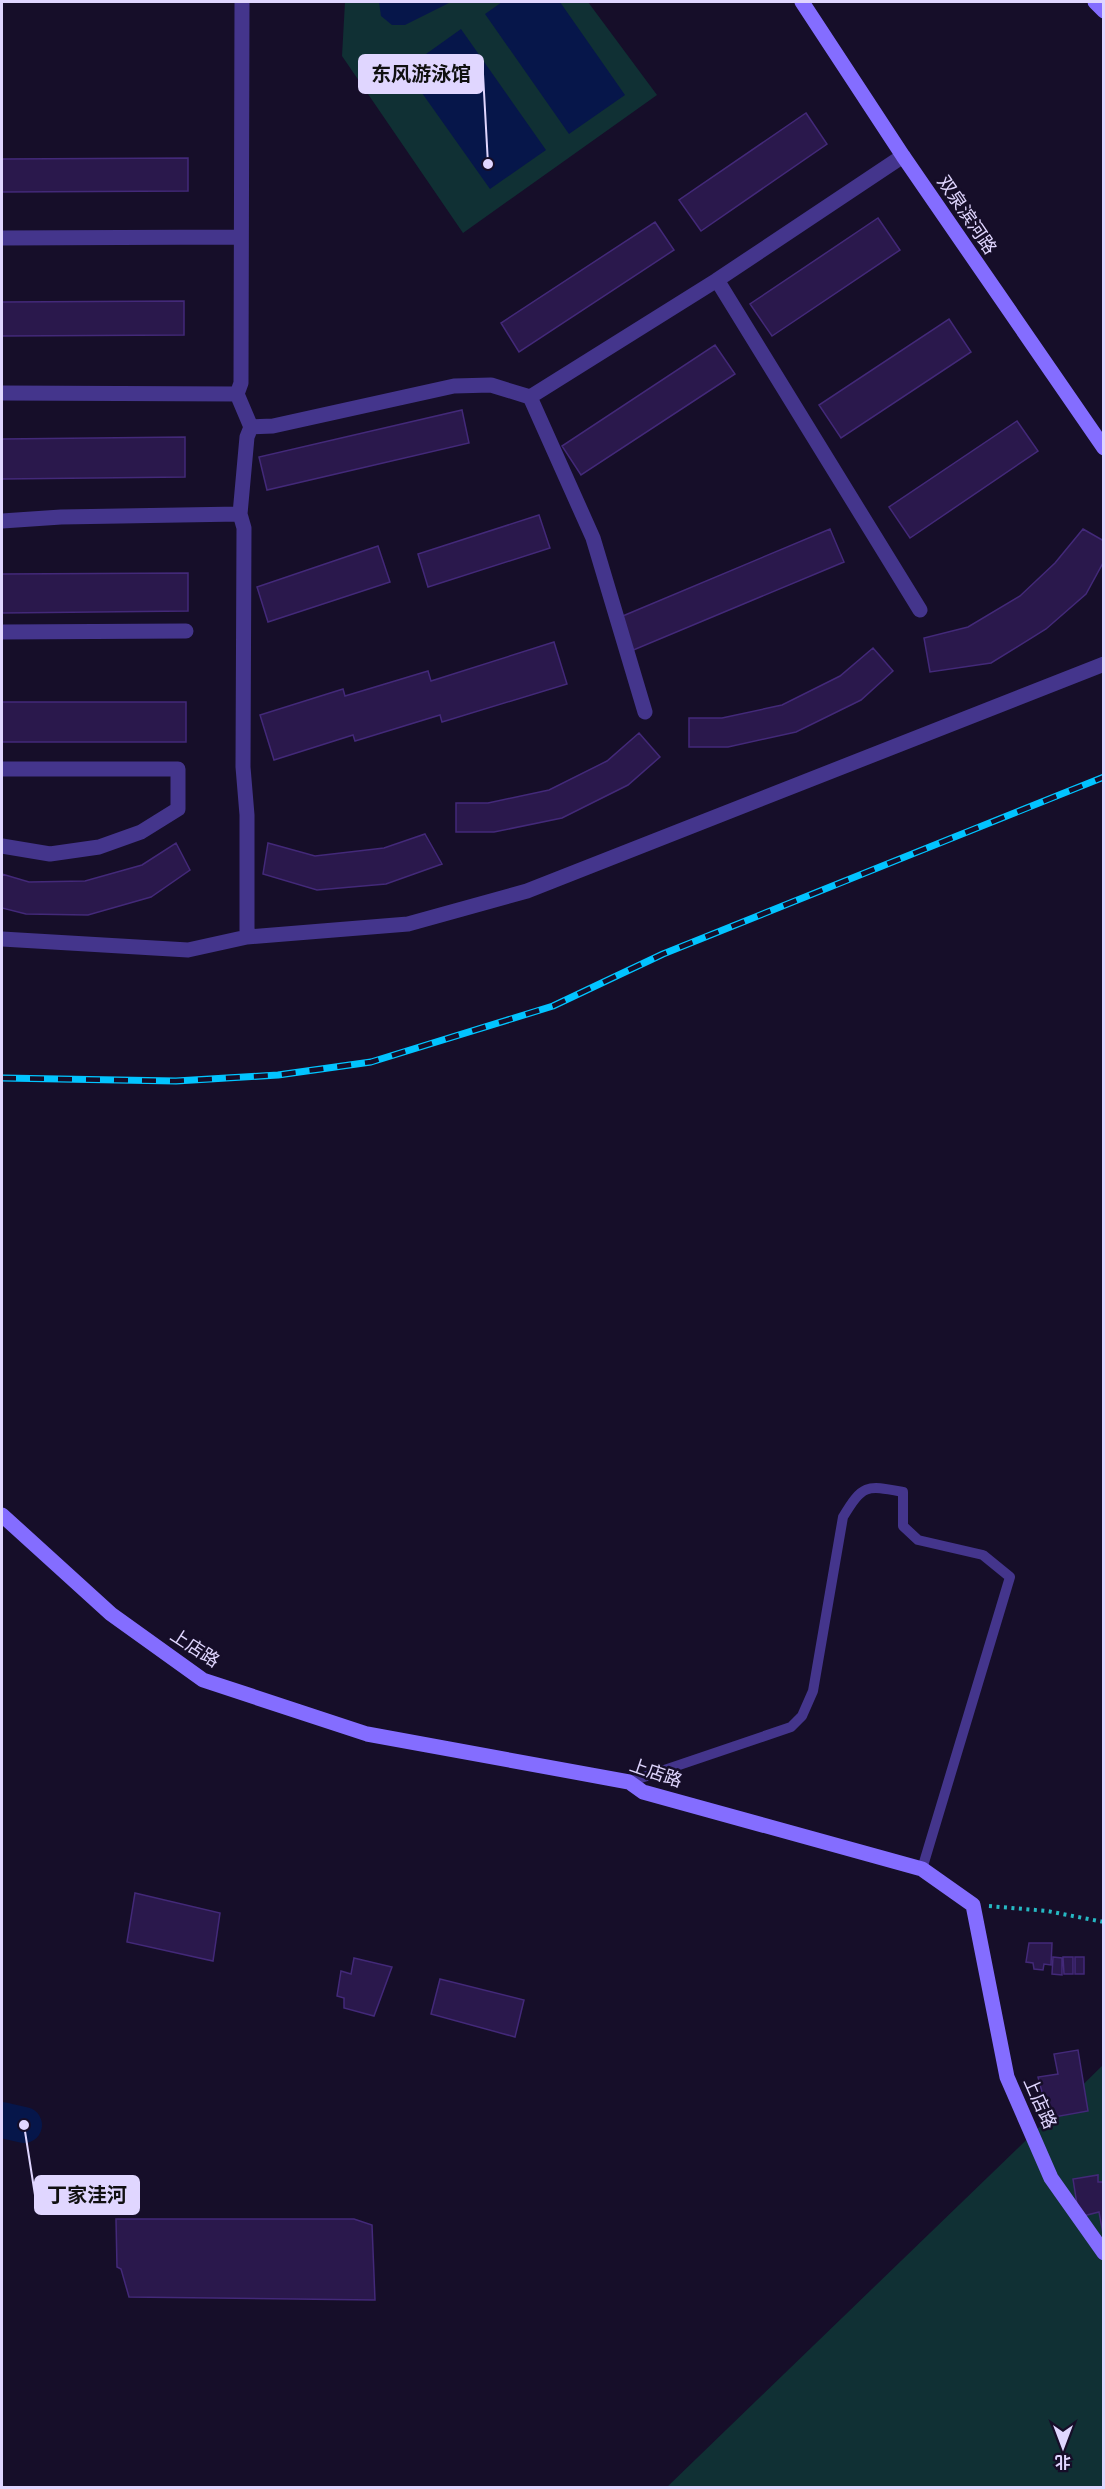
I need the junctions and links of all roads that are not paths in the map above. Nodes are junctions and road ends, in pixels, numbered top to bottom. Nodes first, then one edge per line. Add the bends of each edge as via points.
1 (242, 2) edge
2 (802, 2) edge
3 (1095, 2) edge
4 (1104, 11) edge
5 (903, 156) junction
6 (240, 237) junction
7 (2, 238) edge
8 (717, 280) junction
9 (2, 393) edge
10 (237, 394) junction
11 (530, 397) junction
12 (251, 427) junction
13 (1104, 448) edge
14 (240, 514) junction
15 (2, 520) edge
16 (920, 610) dead end
17 (186, 631) dead end
18 (2, 632) edge
19 (1104, 664) edge
20 (645, 712) dead end
21 (2, 769) edge
22 (2, 846) edge
23 (247, 937) junction
24 (2, 939) edge
25 (2, 1515) edge
26 (629, 1782) junction
27 (922, 1869) junction
28 (1104, 2253) edge

1 - 6 street
2 - 5 street, 双泉滨河路
3 - 4 street
5 - 8 street
5 - 13 street, 双泉滨河路
6 - 7 street
6 - 10 street via 241,383
8 - 11 street
8 - 16 street
9 - 10 street
10 - 12 street
11 - 12 street via 491,385 454,386 273,426
11 - 20 street via 593,537
12 - 14 street
14 - 15 street
14 - 23 street via 244,528
17 - 18 street
19 - 23 street via 527,891 408,924
21 - 22 street via 178,769 178,809 141,832 99,847 50,854
23 - 24 street via 188,950
25 - 26 street, 上店路 via 111,1614 203,1680 367,1734
26 - 27 street, 上店路 via 643,1792
26 - 27 lane via 791,1727 802,1716 813,1691 843,1517 857,1494 876,1487 903,1492 903,1527 918,1540 983,1555 1010,1577
27 - 28 street, 上店路 via 973,1905 1007,2077 1051,2178

